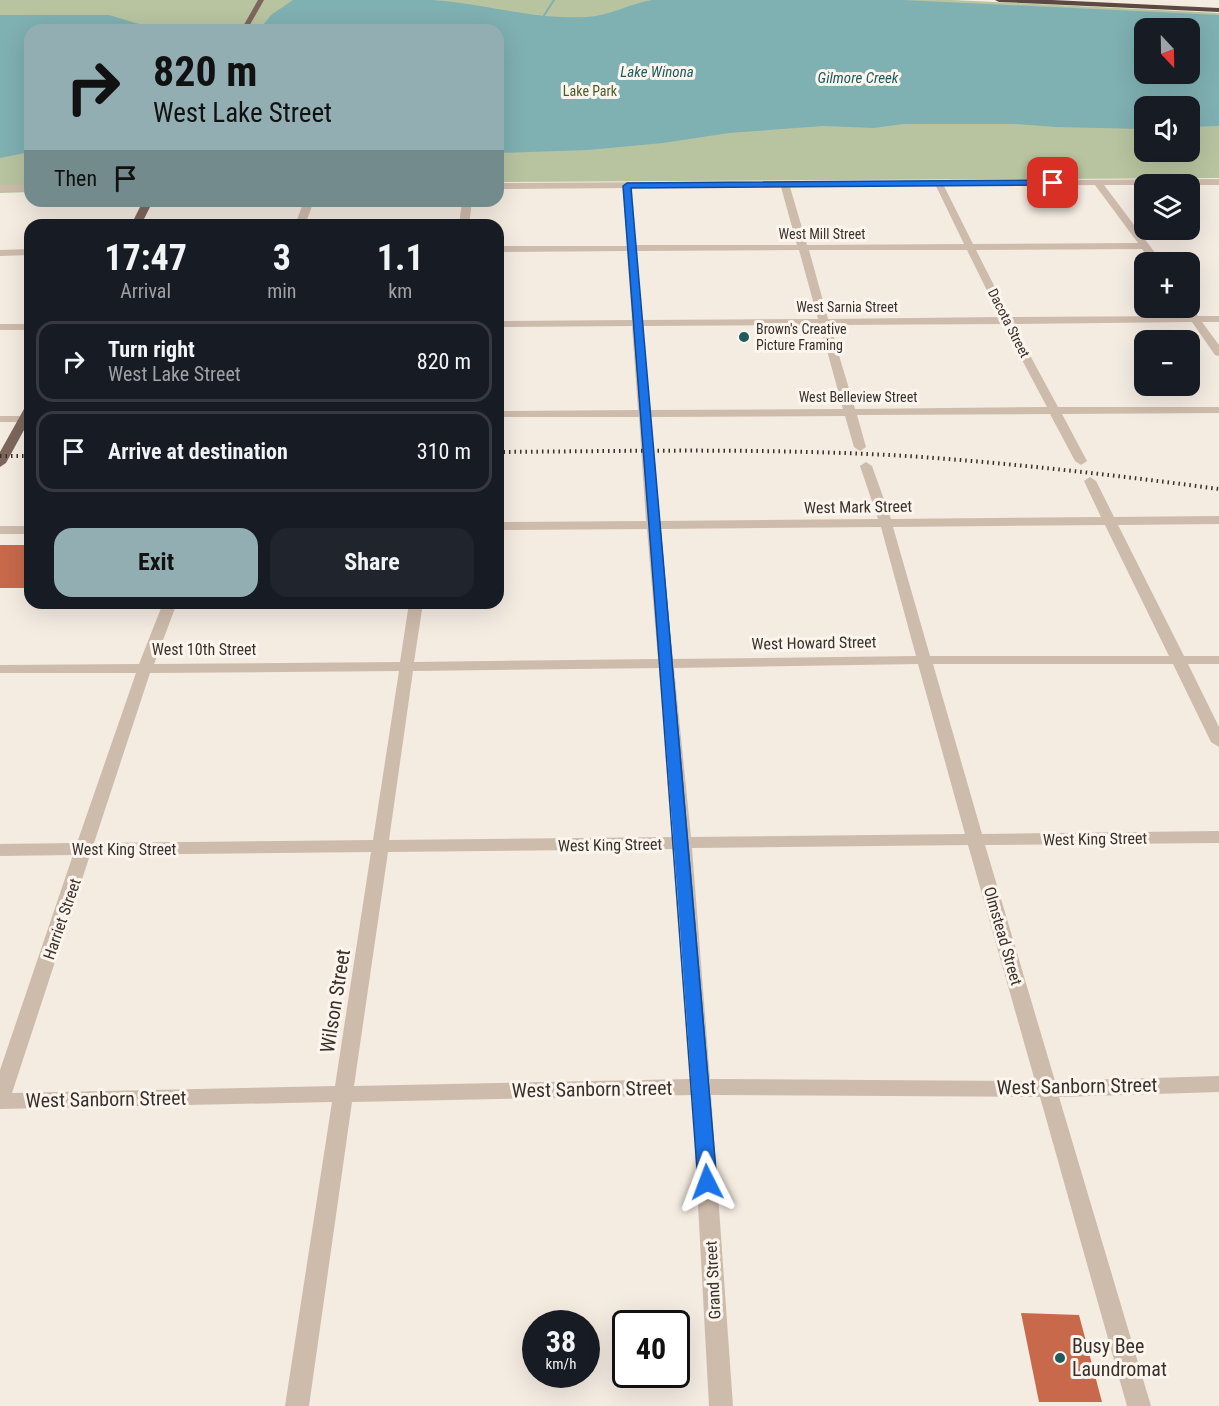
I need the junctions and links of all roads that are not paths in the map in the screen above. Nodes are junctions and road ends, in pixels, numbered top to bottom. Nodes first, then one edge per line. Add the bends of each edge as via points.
1 (261, 0) edge
2 (999, 0) edge
3 (1055, 0) edge
4 (1219, 9) edge
5 (247, 24) edge
6 (1219, 182) edge
7 (1098, 183) junction
8 (939, 184) junction
9 (785, 185) junction
10 (504, 186) edge
11 (627, 186) junction
12 (0, 188) edge
13 (24, 188) edge
14 (971, 246) junction
15 (1146, 246) junction
16 (801, 247) junction
17 (504, 249) edge
18 (632, 249) junction
19 (24, 252) edge
20 (1150, 252) edge
21 (0, 253) edge
22 (1195, 320) junction
23 (1219, 321) edge
24 (824, 322) junction
25 (1007, 322) junction
26 (504, 324) edge
27 (637, 324) junction
28 (0, 327) edge
29 (24, 327) edge
30 (1219, 353) edge
31 (1219, 410) edge
32 (1055, 411) junction
33 (645, 413) junction
34 (850, 413) junction
35 (504, 414) edge
36 (24, 416) edge
37 (0, 419) edge
38 (24, 423) edge
39 (860, 447) dead end
40 (1081, 461) dead end
41 (0, 463) edge
42 (866, 466) dead end
43 (1090, 481) dead end
44 (1219, 520) edge
45 (1112, 521) junction
46 (886, 523) junction
47 (653, 525) junction
48 (504, 526) edge
49 (0, 530) edge
50 (24, 530) edge
51 (168, 609) edge
52 (415, 609) edge
53 (924, 660) junction
54 (1177, 660) junction
55 (1219, 660) edge
56 (666, 662) junction
57 (408, 666) junction
58 (145, 667) junction
59 (0, 669) edge
60 (1219, 742) edge
61 (1219, 837) edge
62 (975, 842) junction
63 (683, 844) junction
64 (381, 847) junction
65 (86, 849) junction
66 (0, 850) edge
67 (1219, 1084) edge
68 (701, 1087) junction
69 (1048, 1089) junction
70 (343, 1094) junction
71 (0, 1100) edge
72 (297, 1406) edge
73 (721, 1406) edge
74 (1140, 1406) edge

1 - 5 main road
2 - 4 highway
3 - 4 highway
6 - 7 street
7 - 8 street
7 - 15 street
8 - 9 street
8 - 14 street, Dacota Street
9 - 11 street
9 - 16 street
10 - 11 street
11 - 18 street, Grand Street
12 - 13 street
14 - 15 street, West Mill Street
14 - 16 street, West Mill Street
14 - 25 street, Dacota Street
15 - 20 street
16 - 18 street, West Mill Street
16 - 24 street
17 - 18 street, West Mill Street
18 - 27 street, Grand Street
19 - 21 street
22 - 23 street, West Sarnia Street
22 - 25 street, West Sarnia Street
22 - 30 street
24 - 25 street, West Sarnia Street
24 - 27 street, West Sarnia Street
24 - 34 street
25 - 32 street, Dacota Street
26 - 27 street, West Sarnia Street
27 - 33 street, Grand Street
28 - 29 street
31 - 32 street, West Belleview Street
32 - 34 street, West Belleview Street
32 - 40 street, Dacota Street
33 - 34 street, West Belleview Street
33 - 35 street, West Belleview Street
33 - 47 street, Grand Street
34 - 39 street
36 - 37 street
38 - 41 main road
42 - 46 street, Olmstead Street
43 - 45 street
44 - 45 street, West Mark Street
45 - 46 street, West Mark Street
45 - 54 street
46 - 47 street, West Mark Street
46 - 53 street, Olmstead Street
47 - 48 street, West Mark Street
47 - 56 street, Grand Street
49 - 50 street
51 - 58 street, Harriet Street
52 - 57 street, Wilson Street
53 - 54 street, West Howard Street
53 - 56 street, West Howard Street
53 - 62 street, Olmstead Street
54 - 55 street, West Howard Street
54 - 60 street
56 - 57 street, West Howard Street
56 - 63 street, Grand Street
57 - 58 street, West 10th Street
57 - 64 street, Wilson Street
58 - 59 street, West 10th Street
58 - 65 street, Harriet Street
61 - 62 street, West King Street
62 - 63 street, West King Street
62 - 69 street, Olmstead Street
63 - 64 street, West King Street
63 - 68 street, Grand Street
64 - 65 street, West King Street
64 - 70 street, Wilson Street
65 - 66 street, West King Street
65 - 71 street, Harriet Street
67 - 69 street, West Sanborn Street
68 - 69 street, West Sanborn Street
68 - 70 street, West Sanborn Street
68 - 73 street, Grand Street
69 - 74 street, Olmstead Street
70 - 71 street, West Sanborn Street
70 - 72 street, Wilson Street

